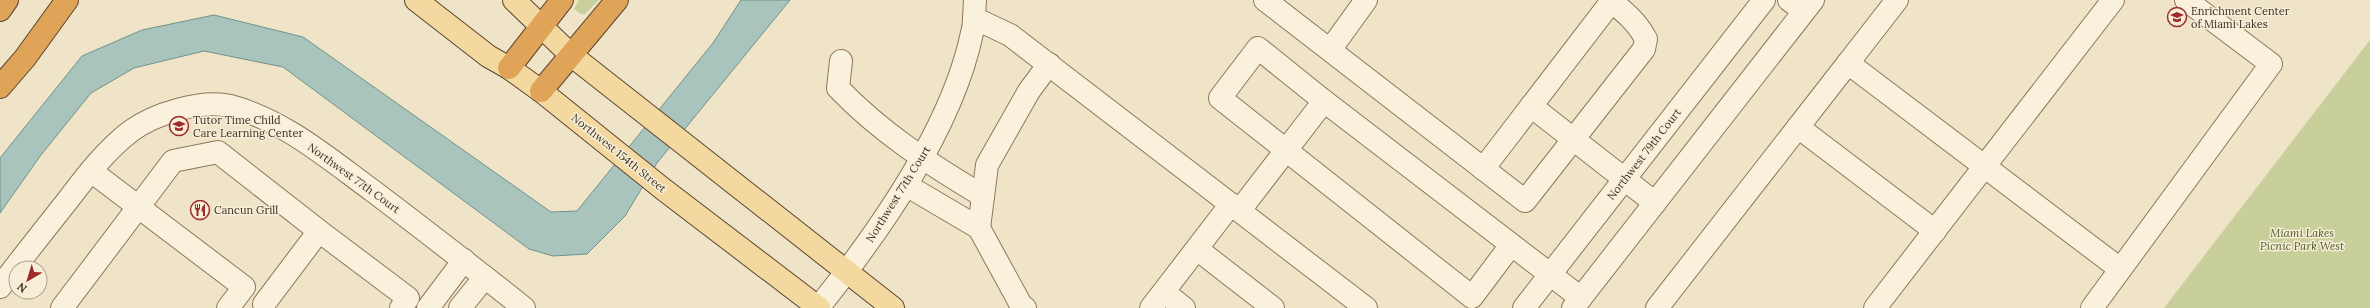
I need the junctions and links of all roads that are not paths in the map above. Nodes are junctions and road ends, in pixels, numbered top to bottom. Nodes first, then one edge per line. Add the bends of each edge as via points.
1 (8, 0) edge
2 (67, 0) edge
3 (416, 0) edge
4 (514, 0) edge
5 (562, 0) edge
6 (617, 0) edge
7 (1265, 0) edge
8 (1366, 0) edge
9 (1764, 0) edge
10 (1897, 0) edge
11 (2113, 0) edge
12 (2186, 0) edge
13 (1610, 1) edge
14 (1802, 4) edge
15 (974, 9) edge
16 (0, 10) edge
17 (542, 26) junction
18 (1330, 50) junction
19 (571, 55) junction
20 (841, 61) dead end
21 (1848, 63) junction
22 (1049, 64) junction
23 (509, 68) junction
24 (0, 86) edge
25 (542, 91) junction
26 (1324, 101) junction
27 (1531, 106) junction
28 (1798, 127) junction
29 (1573, 140) junction
30 (1286, 151) junction
31 (922, 159) junction
32 (1983, 167) junction
33 (1482, 169) junction
34 (91, 171) junction
35 (1624, 179) junction
36 (906, 185) junction
37 (983, 196) junction
38 (1655, 203) junction
39 (139, 207) junction
40 (1235, 207) junction
41 (979, 228) junction
42 (1935, 231) junction
43 (320, 232) junction
44 (1511, 245) junction
45 (1197, 249) junction
46 (464, 260) junction
47 (2120, 269) junction
48 (848, 271) junction
49 (1550, 274) junction
50 (485, 277) junction
51 (0, 287) edge
52 (244, 287) junction
53 (1159, 302) edge
54 (410, 305) edge
55 (1578, 305) edge
56 (267, 306) edge
57 (1023, 306) edge
58 (62, 308) edge
59 (228, 308) edge
60 (428, 308) edge
61 (460, 308) edge
62 (524, 308) edge
63 (819, 308) edge
64 (893, 308) edge
65 (1184, 308) edge
66 (1273, 308) edge
67 (1366, 308) edge
68 (1524, 308) edge
69 (1657, 308) edge
70 (1875, 308) edge
71 (2092, 308) edge

1 - 16 highway
2 - 24 highway via 25,58
3 - 23 main road, Northwest 154th Street via 488,56
4 - 17 main road
5 - 17 highway
6 - 19 highway
7 - 18 street
8 - 18 street
9 - 35 street, Northwest 79th Court
10 - 21 street
11 - 32 street
12 - 47 street via 2271,64
13 - 27 street
13 - 29 street via 1641,28 1646,39 1644,49
14 - 38 street
15 - 22 street
15 - 31 street, Northwest 77th Court via 973,33 953,98
17 - 19 main road
17 - 23 highway
18 - 33 street
19 - 25 highway
19 - 48 main road
20 - 31 street via 838,88 850,101
21 - 28 street
21 - 32 street
22 - 37 street via 1029,91 988,166
22 - 40 street
23 - 25 main road, Northwest 154th Street
25 - 63 main road, Northwest 154th Street via 663,189
26 - 30 street
26 - 30 street via 1258,48 1220,98
26 - 44 street
27 - 29 street
27 - 33 street
28 - 42 street
28 - 69 street
29 - 33 street via 1525,201
29 - 35 street
30 - 40 street
30 - 44 street via 1472,297
31 - 36 street, Northwest 77th Court
31 - 37 street
32 - 42 street
32 - 47 street
34 - 39 street
34 - 46 street, Northwest 77th Court via 132,130 158,116 196,105 228,106 265,118 296,136
34 - 51 street, Northwest 77th Court
35 - 38 street
35 - 49 street, Northwest 79th Court
36 - 41 street
36 - 48 street, Northwest 77th Court
37 - 41 street
38 - 55 street
39 - 43 street via 173,161 218,152
39 - 52 street
39 - 58 street
40 - 45 street
40 - 67 street
41 - 57 street
42 - 70 street
43 - 54 street
43 - 56 street
44 - 49 street
45 - 53 street
45 - 66 street
46 - 50 street, Northwest 77th Court
46 - 60 street
47 - 71 street
48 - 63 street, Northwest 77th Court
48 - 64 main road
49 - 55 street
49 - 68 street, Northwest 79th Court
50 - 61 street
50 - 62 street, Northwest 77th Court
52 - 56 street
52 - 59 street
53 - 65 street

